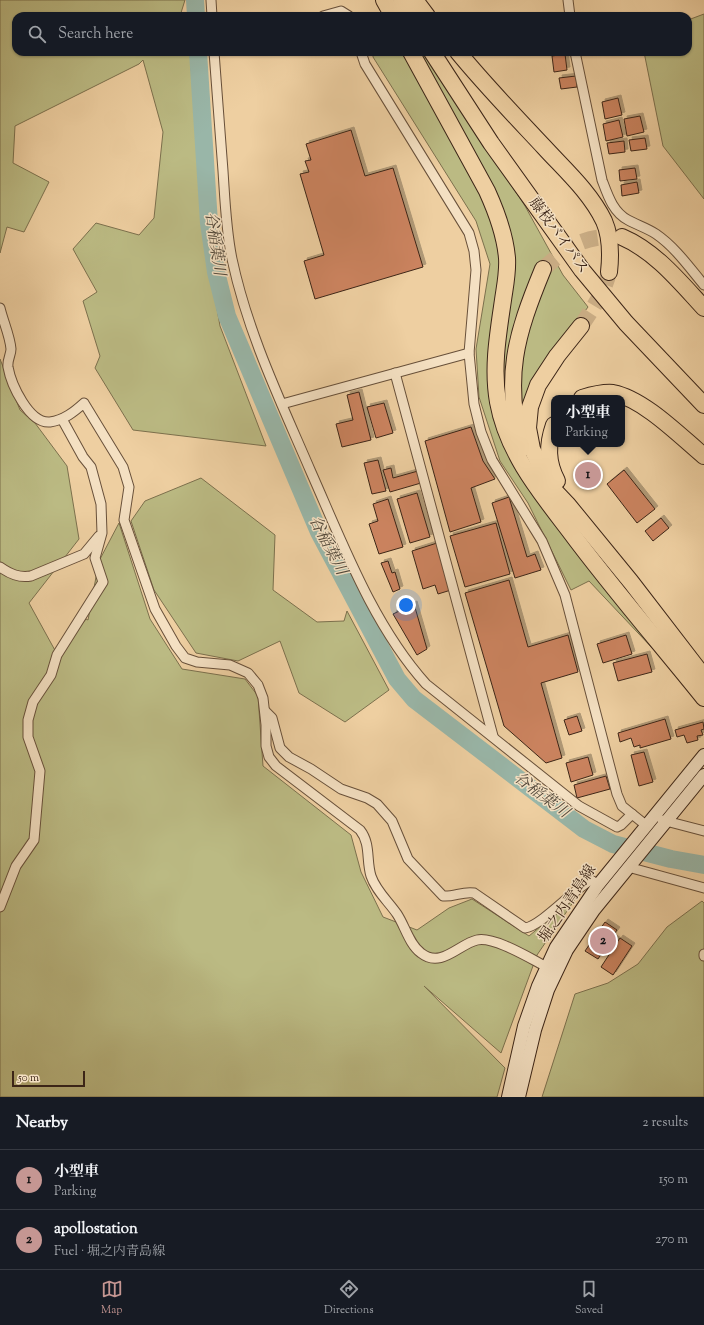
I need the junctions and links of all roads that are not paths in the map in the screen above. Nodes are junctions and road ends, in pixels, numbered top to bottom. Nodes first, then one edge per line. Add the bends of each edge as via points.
1 (211, 0) edge
2 (384, 0) edge
3 (401, 0) edge
4 (416, 0) edge
5 (568, 0) edge
6 (212, 12) edge
7 (390, 12) edge
8 (408, 12) edge
9 (424, 12) edge
10 (570, 12) edge
11 (214, 56) edge
12 (362, 56) edge
13 (414, 56) edge
14 (435, 56) edge
15 (462, 56) edge
16 (576, 56) edge
17 (622, 237) tunnel mouth
18 (544, 269) tunnel mouth
19 (609, 272) tunnel mouth
20 (704, 285) edge
21 (0, 308) edge
22 (704, 308) edge
23 (581, 326) tunnel mouth
24 (469, 353) junction
25 (395, 373) junction
26 (594, 395) edge
27 (619, 395) edge
28 (625, 397) edge
29 (282, 404) junction
30 (704, 405) edge
31 (62, 419) junction
32 (551, 435) edge
33 (704, 456) edge
34 (533, 483) junction
35 (562, 510) junction
36 (102, 533) junction
37 (0, 567) edge
38 (704, 677) edge
39 (704, 698) edge
40 (264, 711) junction
41 (493, 736) junction
42 (704, 755) edge
43 (704, 776) edge
44 (632, 814) junction
45 (666, 821) junction
46 (650, 822) junction
47 (704, 831) edge
48 (631, 864) junction
49 (598, 885) junction
50 (704, 888) edge
51 (0, 907) edge
52 (547, 967) junction
53 (508, 1097) edge
54 (519, 1097) edge

1 - 6 street
2 - 7 highway
3 - 8 highway
4 - 9 highway
5 - 10 street
11 - 29 street via 226,220 232,257 250,328
12 - 24 street via 469,233 476,270
13 - 34 highway via 487,191 504,236 507,258 495,362 497,401 511,445
14 - 30 highway, 藤枝バイパス via 491,143 582,270 626,323
15 - 19 highway via 595,206 610,241
16 - 20 street via 602,180 609,200 618,213 656,234 676,252
17 - 22 highway via 652,255
18 - 34 highway via 528,305 519,335 514,357 512,387 514,415 521,449
21 - 31 street via 11,350 8,368 24,405 37,418 48,422
23 - 35 highway via 538,385 530,408 528,428 532,449
24 - 25 street
24 - 44 street via 474,404 482,432 492,460 527,515 554,565 565,594 617,794 622,806
25 - 29 street
25 - 41 street
26 - 27 highway
28 - 33 highway via 643,406
29 - 41 street via 344,548 386,630 426,684
31 - 36 street via 91,467 101,504
31 - 40 street via 84,403 123,466 129,487 124,520 155,609 176,646 185,658 197,662 230,665 248,673 258,685
32 - 35 highway via 548,459
34 - 35 highway
35 - 38 highway via 631,582
35 - 39 highway via 588,557
36 - 37 street via 84,554 31,576 22,578
36 - 51 street via 95,558 104,582 57,655 51,674 33,702 28,720 28,737 40,771 34,840 16,866
40 - 49 street via 272,718 280,748 289,757 311,768 341,789 377,804 392,821 408,859 443,896 466,891 474,893 525,928 538,921 580,886 591,880
40 - 52 street via 269,757 276,766 360,830 366,838 371,875 377,888 421,954 441,957 453,954 476,940 488,940
41 - 44 street via 579,806 617,827
42 - 46 main road, 堀之内青島線
43 - 45 main road, 堀之内青島線
44 - 46 street
45 - 46 street
45 - 47 street
45 - 48 main road, 堀之内青島線
46 - 49 main road, 堀之内青島線
48 - 50 street
48 - 54 main road, 堀之内青島線 via 594,910 567,950 548,990 535,1030
49 - 52 main road, 堀之内青島線 via 556,947
52 - 53 main road, 堀之内青島線 via 524,1026

